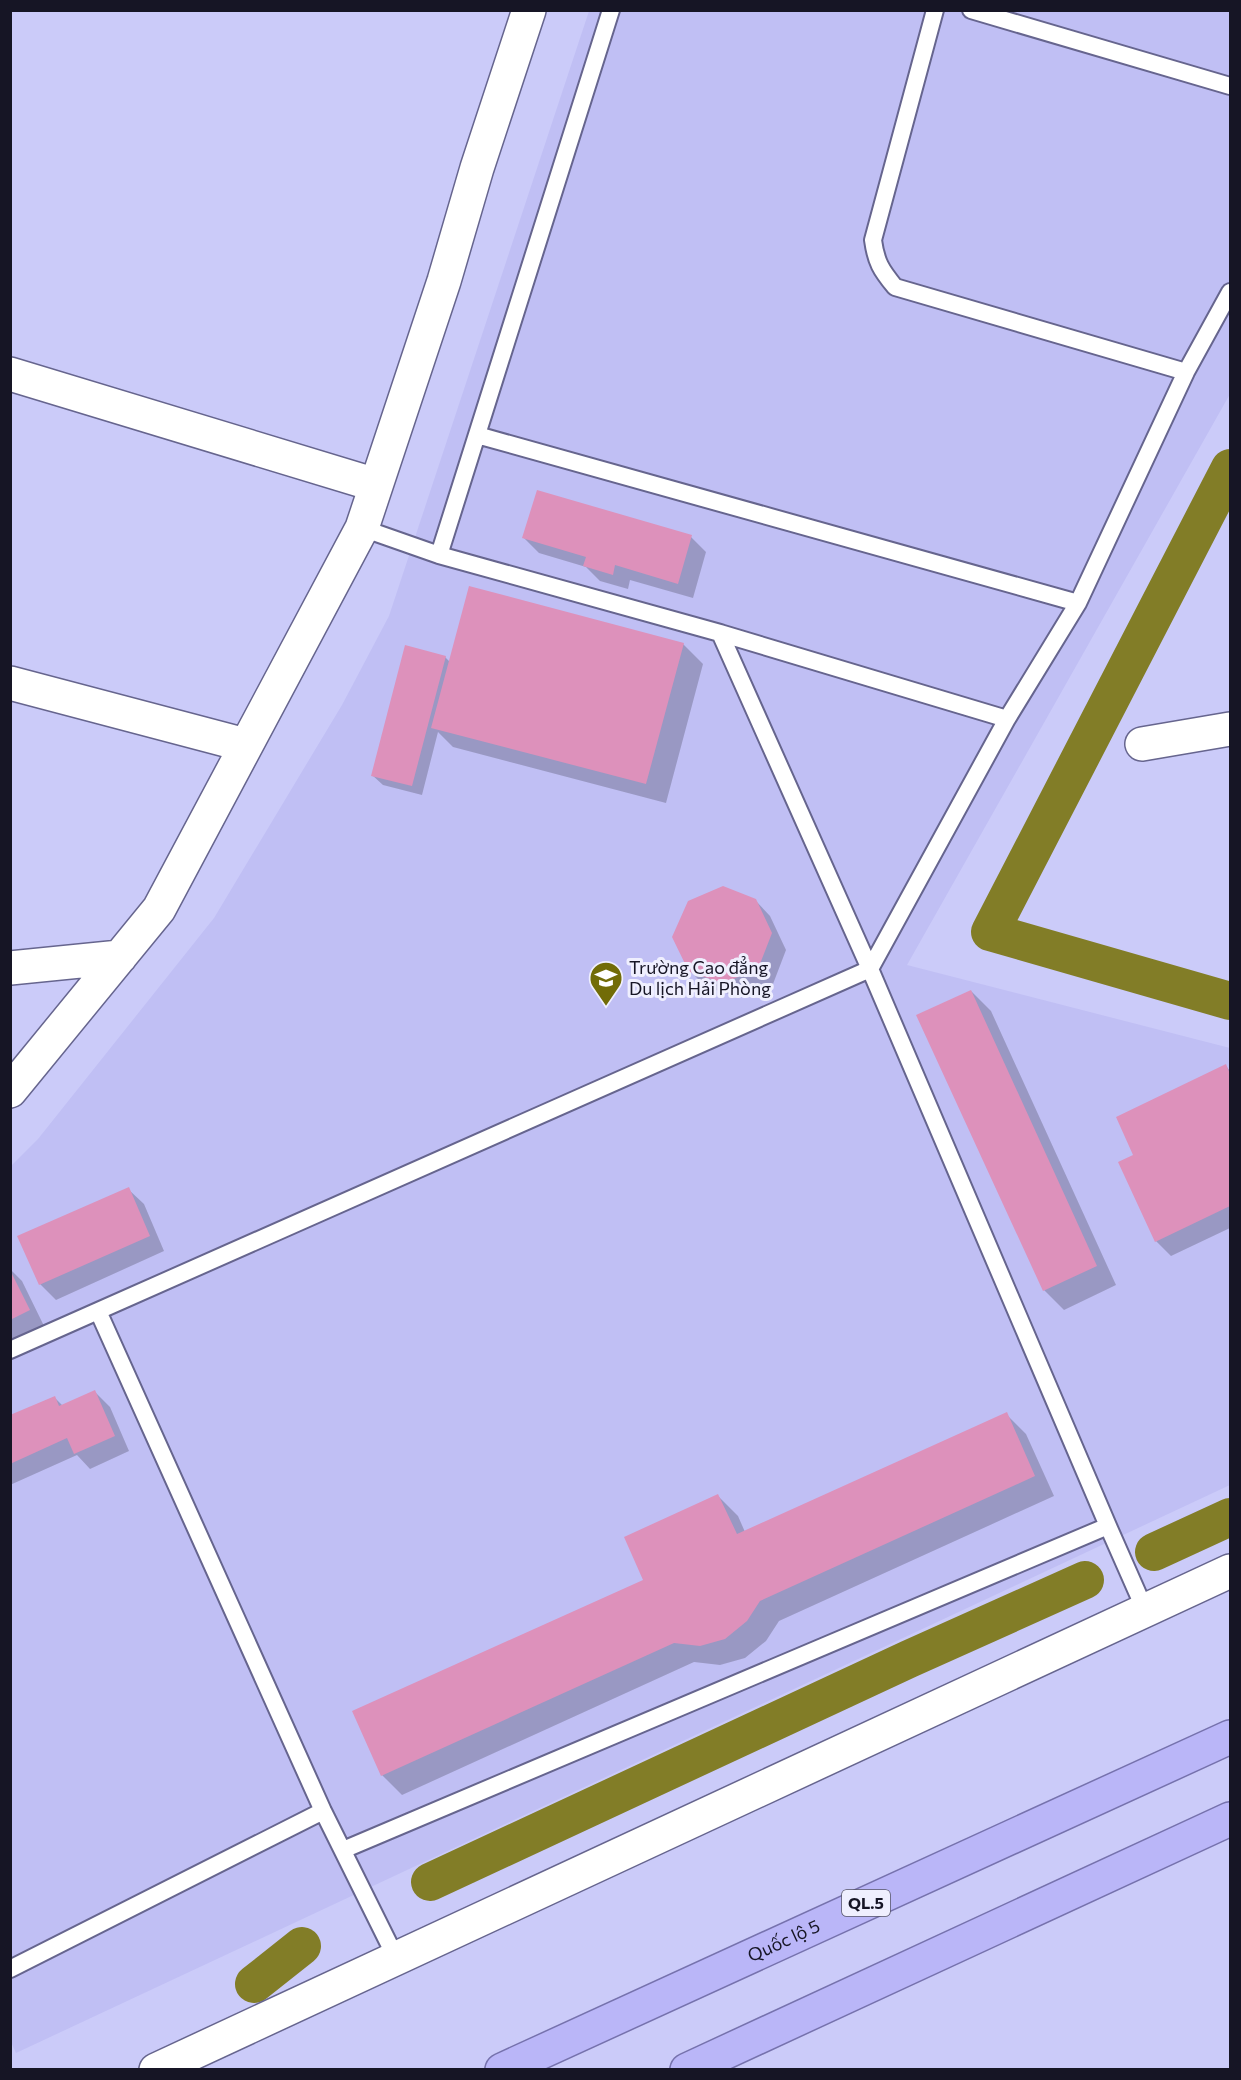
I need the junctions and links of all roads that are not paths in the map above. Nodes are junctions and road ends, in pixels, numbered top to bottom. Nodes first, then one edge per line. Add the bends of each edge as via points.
1 (529, 10) edge
2 (611, 10) edge
3 (935, 10) edge
4 (971, 10) edge
5 (1230, 86) edge
6 (1230, 292) edge
7 (1185, 372) junction
8 (10, 374) edge
9 (477, 435) junction
10 (376, 485) junction
11 (362, 528) junction
12 (439, 555) junction
13 (1078, 603) junction
14 (720, 633) junction
15 (10, 683) edge
16 (1007, 719) junction
17 (1230, 729) edge
18 (1142, 744) dead end
19 (245, 745) junction
20 (120, 957) junction
21 (10, 968) edge
22 (870, 969) junction
23 (10, 1091) edge
24 (98, 1311) junction
25 (10, 1350) edge
26 (1108, 1526) junction
27 (1230, 1571) edge
28 (1145, 1610) junction
29 (1230, 1737) edge
30 (322, 1811) junction
31 (1230, 1819) edge
32 (343, 1850) junction
33 (396, 1958) junction
34 (10, 1969) edge
35 (156, 2070) edge
36 (502, 2070) edge
37 (687, 2070) edge

1 - 10 street
2 - 9 lane
3 - 7 lane via 873,240 881,271 895,287
4 - 5 lane
6 - 7 lane
7 - 13 lane
8 - 10 street
9 - 12 lane
9 - 13 lane
10 - 11 street
11 - 12 lane
11 - 19 street
12 - 14 lane
13 - 16 lane
14 - 16 lane
14 - 22 lane
15 - 19 street
16 - 22 lane
17 - 18 street
19 - 20 street via 159,909
20 - 21 street
20 - 23 street
22 - 24 lane
22 - 26 lane
24 - 25 lane
24 - 30 lane
26 - 28 lane
26 - 32 lane
27 - 28 street
28 - 33 street
29 - 36 highway, Quốc lộ 5 / QL.5
30 - 32 lane
30 - 34 lane
31 - 37 highway
32 - 33 lane
33 - 35 street

